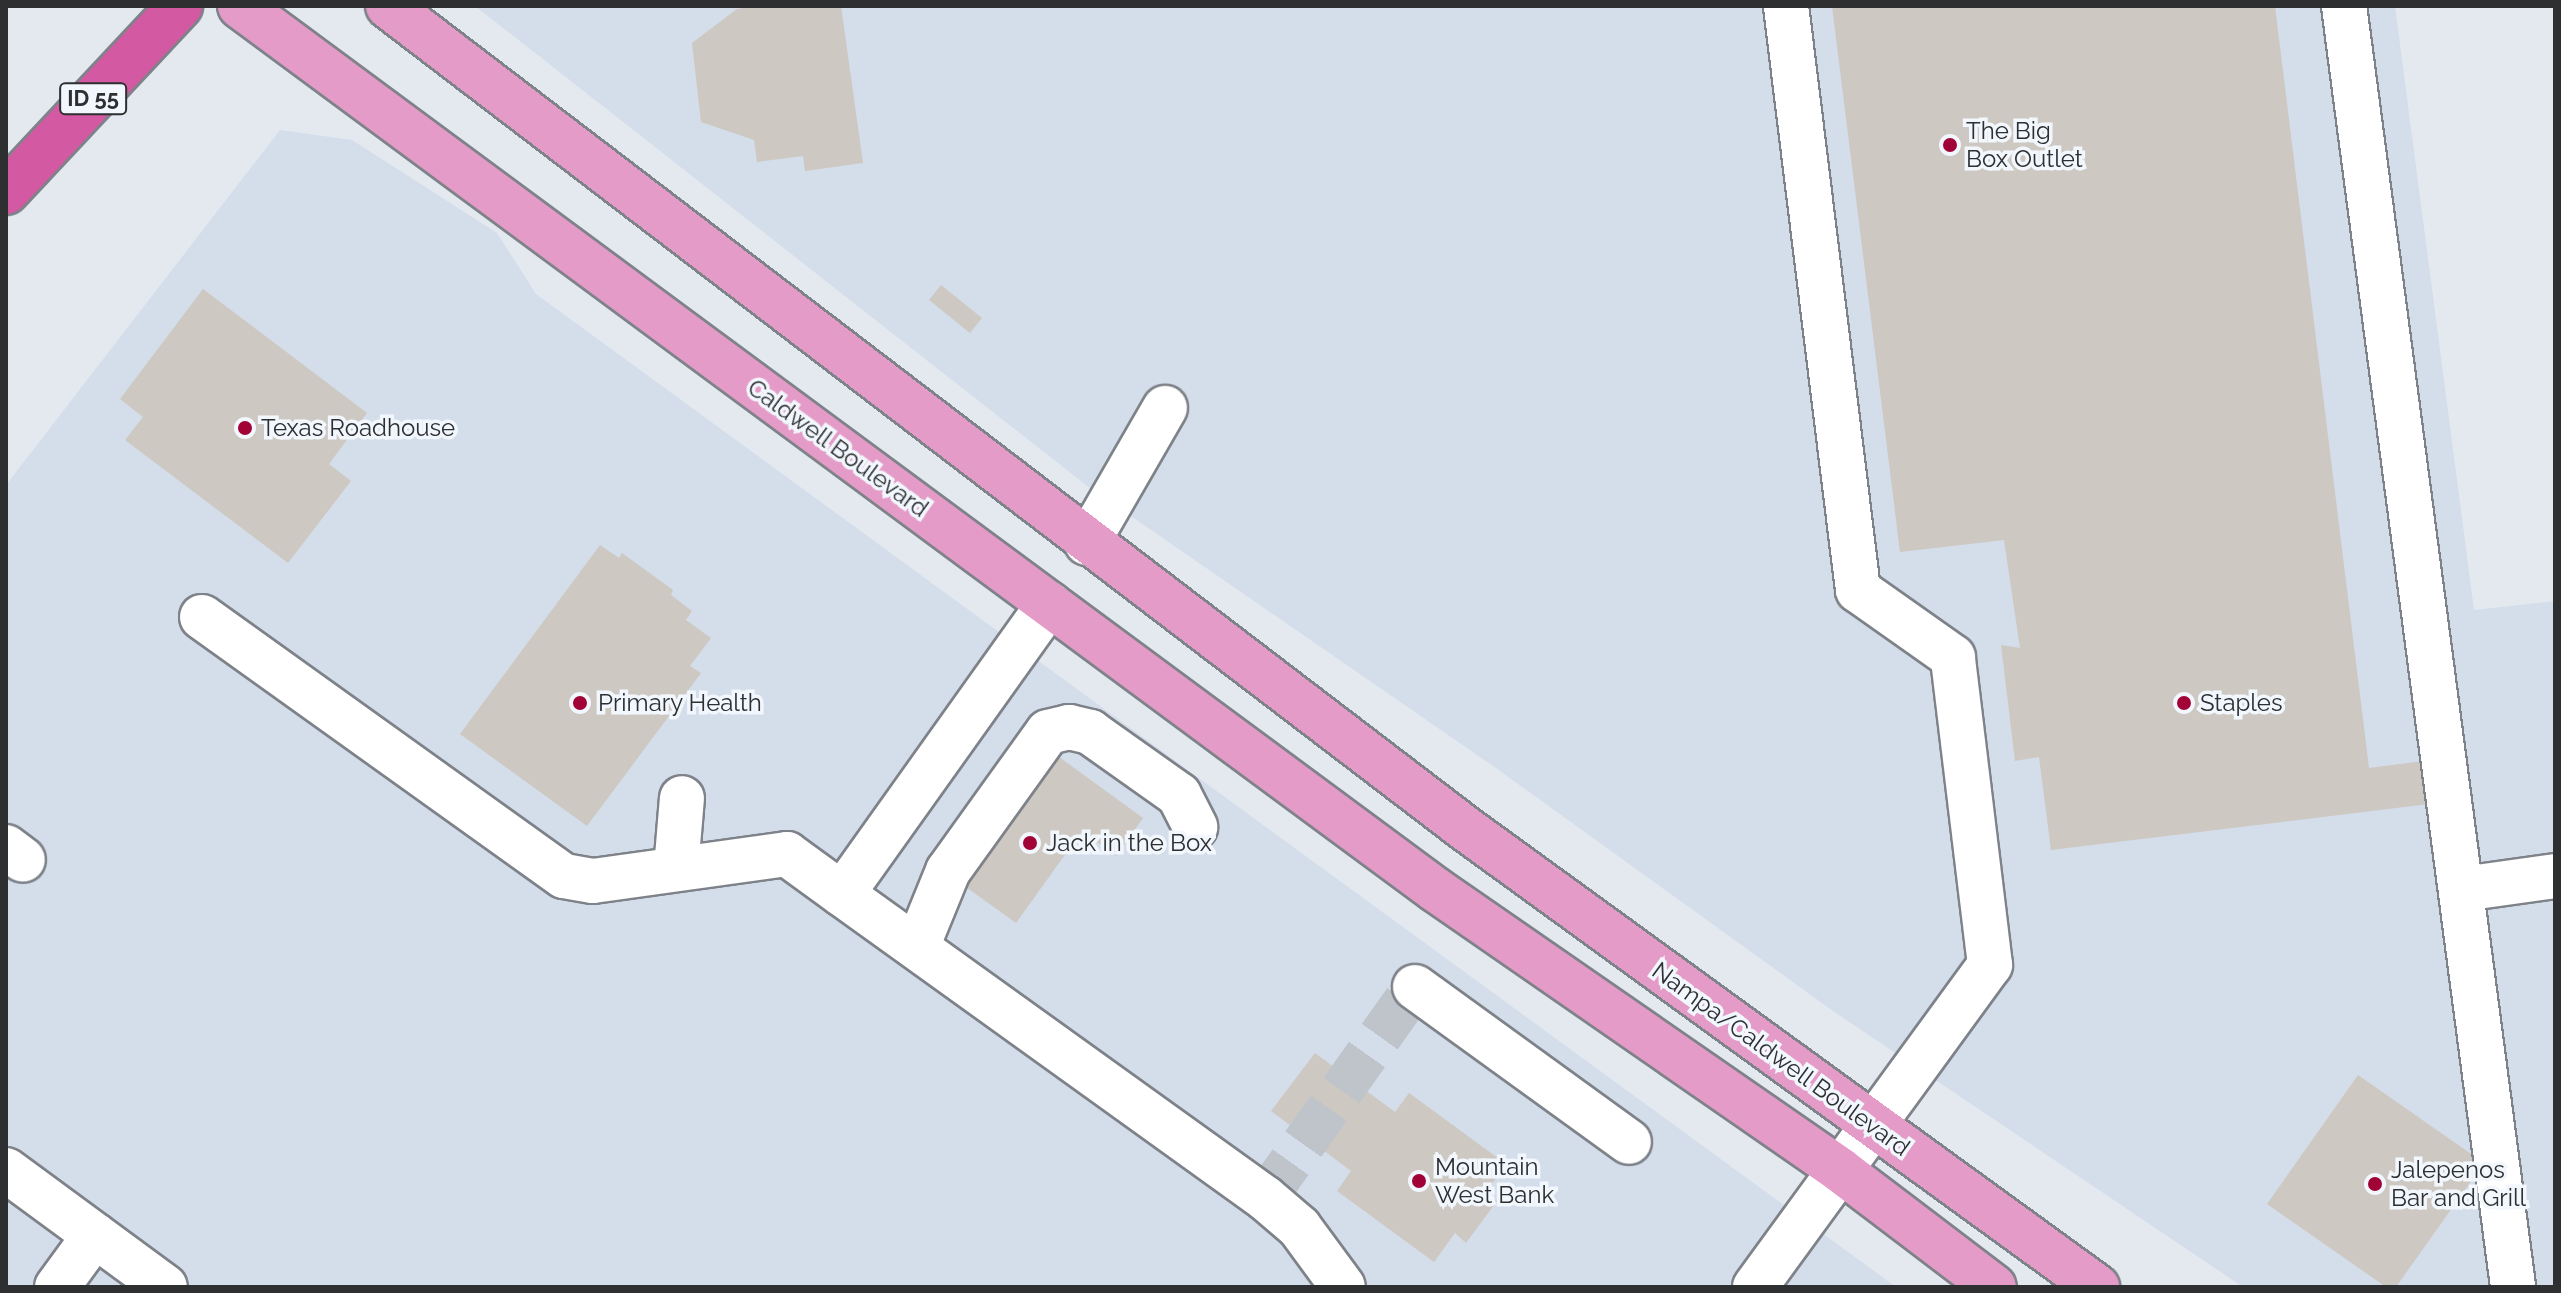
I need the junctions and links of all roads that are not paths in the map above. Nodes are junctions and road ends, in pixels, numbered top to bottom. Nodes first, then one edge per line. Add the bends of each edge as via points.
1 (180, 6) edge
2 (240, 6) edge
3 (388, 6) edge
4 (1786, 6) edge
5 (2344, 6) edge
6 (6, 192) edge
7 (1165, 408) dead end
8 (1087, 543) junction
9 (1049, 604) junction
10 (202, 617) dead end
11 (682, 798) dead end
12 (1195, 827) dead end
13 (676, 869) junction
14 (2555, 876) edge
15 (2463, 889) junction
16 (842, 894) junction
17 (917, 947) junction
18 (1415, 987) dead end
19 (1871, 1126) junction
20 (1629, 1142) dead end
21 (6, 1170) edge
22 (1840, 1170) junction
23 (95, 1235) junction
24 (57, 1287) edge
25 (165, 1287) edge
26 (1343, 1287) edge
27 (1755, 1287) edge
28 (1994, 1287) edge
29 (2097, 1287) edge
30 (2513, 1287) edge

1 - 6 highway, ID 55
2 - 9 main road, Caldwell Boulevard
3 - 8 main road
4 - 19 lane via 1858,590 1953,657 1990,965
5 - 15 lane
7 - 8 lane
8 - 19 main road, Nampa/Caldwell Boulevard
9 - 16 lane
9 - 22 main road, Caldwell Boulevard via 1436,890
10 - 13 lane via 564,876 593,881
11 - 13 lane
12 - 17 lane via 1179,795 1090,732 1069,727 1048,732 948,871
13 - 16 lane via 787,854
14 - 15 lane
15 - 30 lane
16 - 17 lane
17 - 26 lane via 1265,1198 1299,1227
18 - 20 lane
19 - 22 lane
19 - 29 main road, Nampa/Caldwell Boulevard
21 - 23 lane
22 - 27 lane
22 - 28 main road
23 - 24 lane
23 - 25 lane

